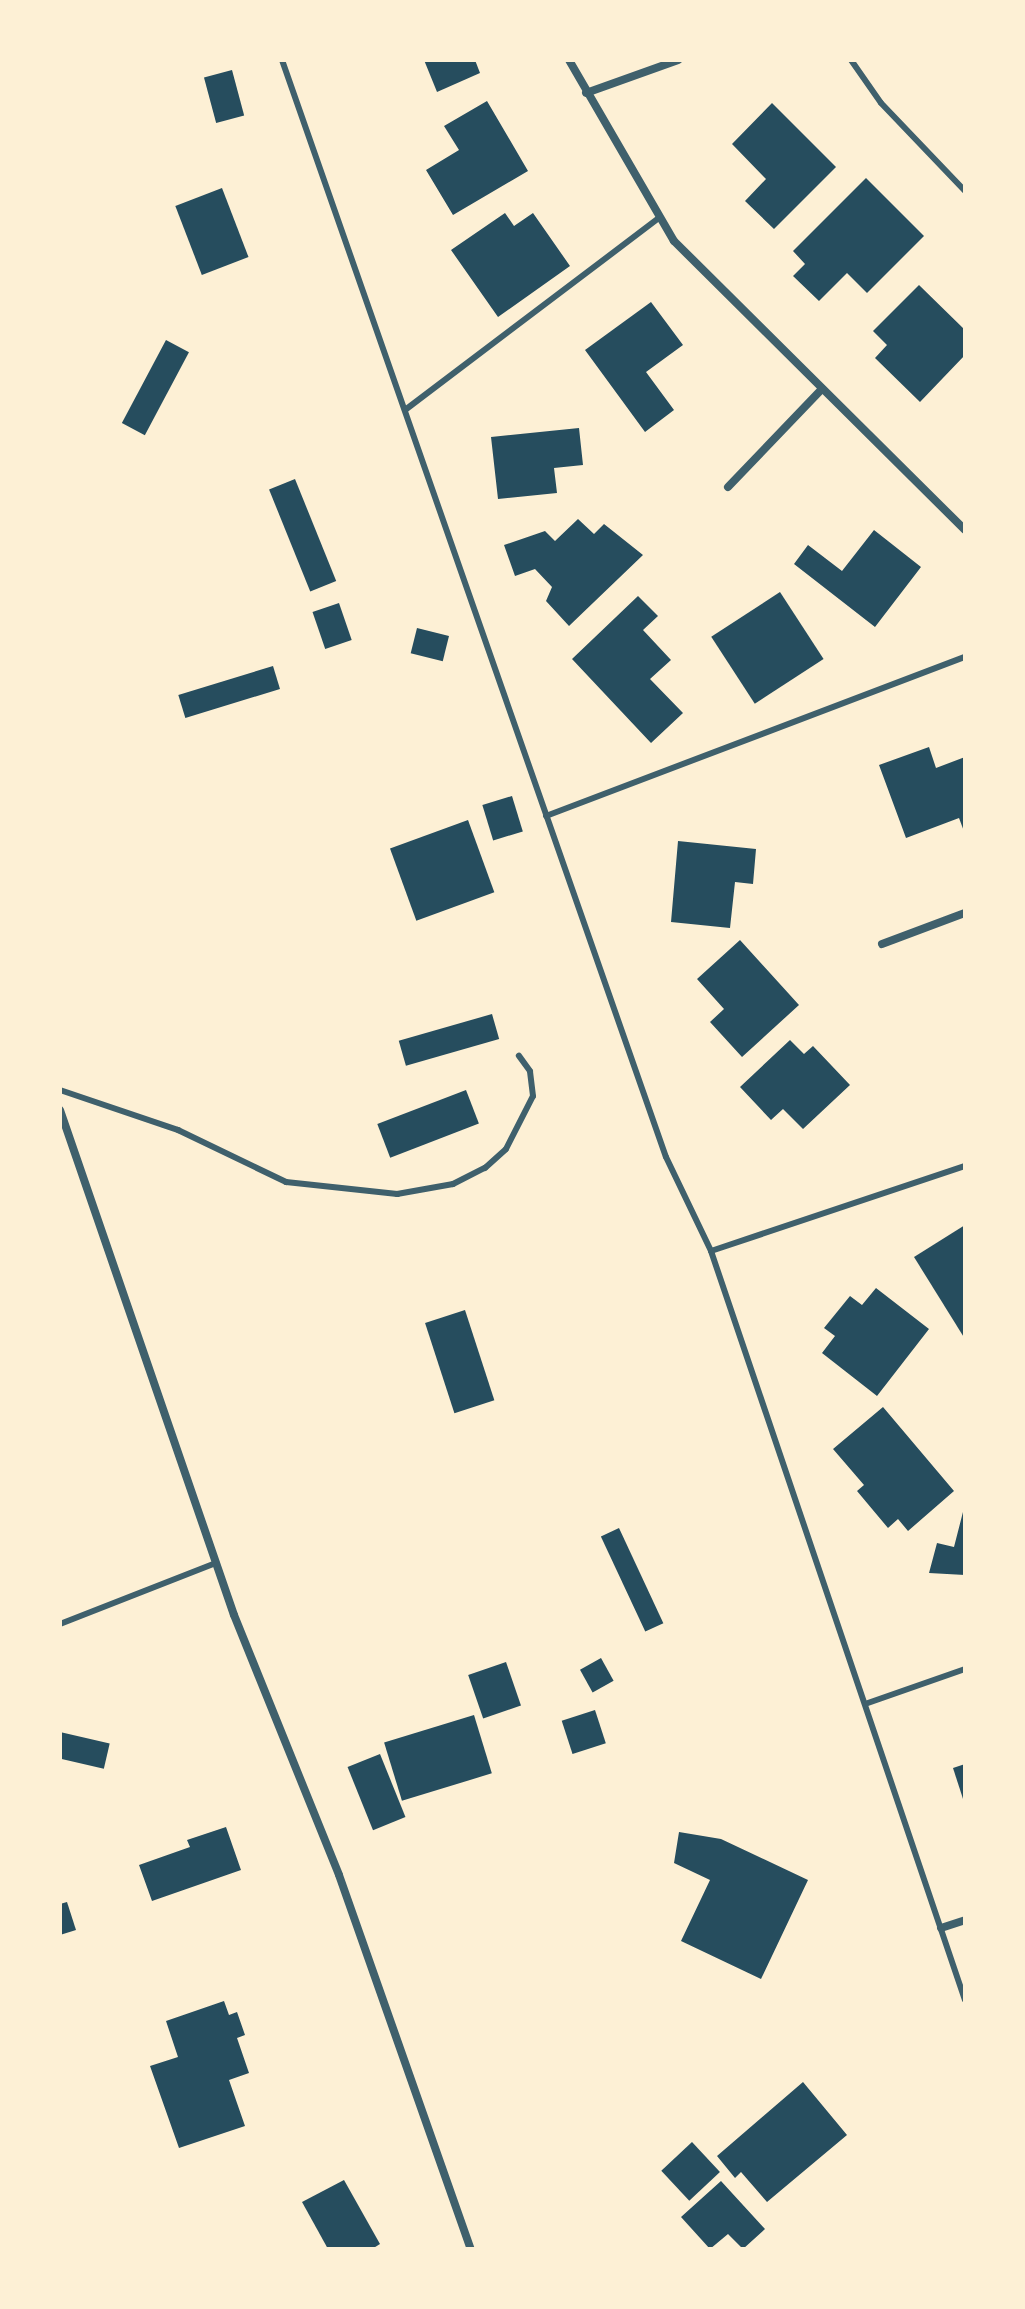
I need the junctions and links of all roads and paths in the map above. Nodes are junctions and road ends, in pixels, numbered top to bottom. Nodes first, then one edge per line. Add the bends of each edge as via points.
1 (282, 60) edge
2 (569, 60) edge
3 (678, 60) edge
4 (851, 60) edge
5 (586, 93) junction
6 (965, 191) edge
7 (660, 217) junction
8 (822, 389) junction
9 (405, 410) junction
10 (728, 487) dead end
11 (965, 530) edge
12 (965, 657) edge
13 (546, 816) junction
14 (965, 913) edge
15 (882, 944) dead end
16 (519, 1056) dead end
17 (60, 1090) edge
18 (60, 1110) edge
19 (965, 1166) edge
20 (711, 1251) junction
21 (216, 1563) junction
22 (60, 1624) edge
23 (965, 1669) edge
24 (865, 1704) junction
25 (965, 1920) edge
26 (941, 1928) junction
27 (965, 2000) edge
28 (471, 2249) edge

1 - 9 lane
2 - 5 street
3 - 5 street
4 - 6 lane via 881,103
5 - 7 street
7 - 8 street via 674,241
7 - 9 lane
8 - 10 street
8 - 11 street
9 - 13 lane
12 - 13 lane
13 - 20 lane via 666,1157
14 - 15 street
16 - 17 lane via 530,1071 533,1096 506,1149 485,1168 453,1184 397,1194 286,1182 178,1130
18 - 21 street
19 - 20 lane
20 - 24 lane
21 - 22 lane
21 - 28 street via 339,1875
23 - 24 lane
24 - 26 lane
25 - 26 street
26 - 27 lane

